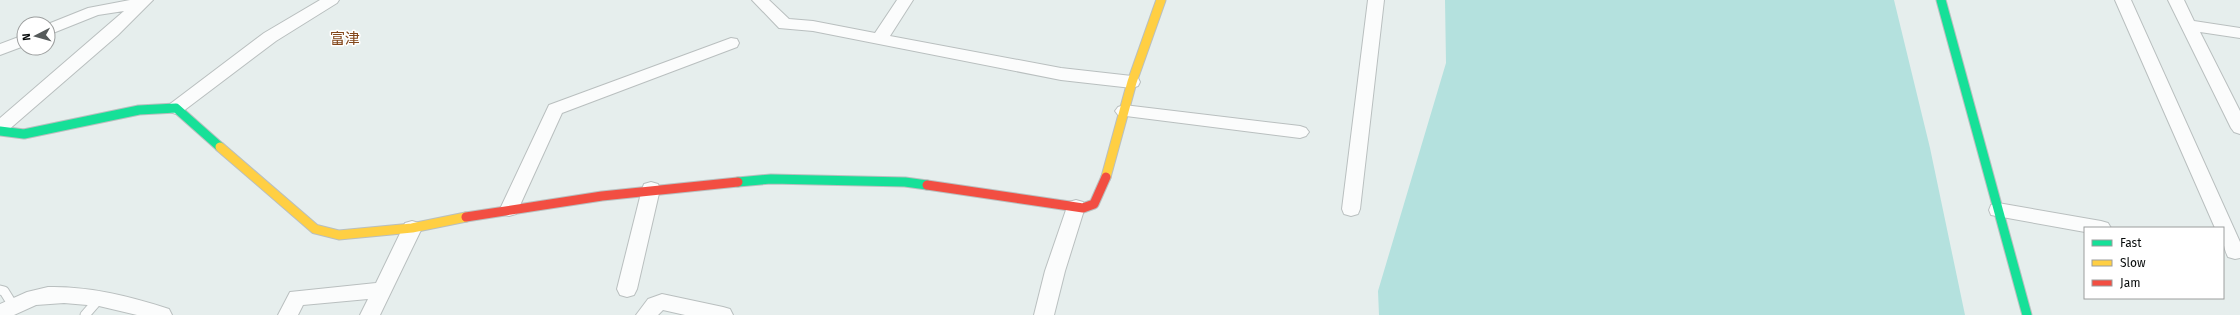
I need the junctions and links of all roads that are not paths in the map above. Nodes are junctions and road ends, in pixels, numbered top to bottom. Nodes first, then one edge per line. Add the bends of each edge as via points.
1 (331, 0) edge
2 (760, 0) edge
3 (905, 0) edge
4 (1161, 0) edge
5 (1376, 0) edge
6 (1940, 0) edge
7 (2123, 0) edge
8 (2176, 0) edge
9 (143, 2) edge
10 (93, 6) edge
11 (2189, 25) junction
12 (56, 26) edge
13 (2240, 33) edge
14 (879, 40) junction
15 (16, 43) edge
16 (731, 43) dead end
17 (0, 50) edge
18 (1132, 82) junction
19 (176, 108) junction
20 (1124, 111) junction
21 (2240, 128) edge
22 (0, 130) edge
23 (1300, 132) dead end
24 (651, 189) junction
25 (1076, 207) junction
26 (510, 209) junction
27 (1351, 210) dead end
28 (1998, 210) junction
29 (2095, 227) edge
30 (2222, 227) edge
31 (412, 228) junction
32 (2224, 230) edge
33 (2233, 251) edge
34 (627, 289) dead end
35 (0, 290) edge
36 (381, 290) junction
37 (99, 299) junction
38 (7, 309) edge
39 (85, 315) edge
40 (162, 315) edge
41 (288, 315) edge
42 (370, 315) edge
43 (646, 315) edge
44 (723, 315) edge
45 (1044, 315) edge
46 (2027, 315) edge

1 - 19 street via 270,37
2 - 14 street via 785,24 813,26
3 - 14 street
4 - 18 street
5 - 27 street
6 - 28 street
7 - 30 street
8 - 11 street
9 - 10 street
9 - 22 street
10 - 12 street
11 - 13 street
11 - 21 street
14 - 18 street via 1061,74
15 - 17 street
16 - 26 street via 555,109
18 - 20 street
19 - 22 street via 139,110 24,134
19 - 31 street via 315,229 339,235
20 - 23 street
20 - 25 street via 1107,173 1094,204 1083,208
24 - 25 street via 771,179 905,182
24 - 26 street
24 - 34 street
25 - 45 street
26 - 31 street
28 - 29 street
28 - 46 street
31 - 36 street
32 - 33 street
35 - 38 lane via 4,290
36 - 41 street via 297,298
36 - 42 street
37 - 38 street via 79,295 36,298
37 - 39 lane
37 - 40 street via 119,302
43 - 44 street via 655,305 662,302

